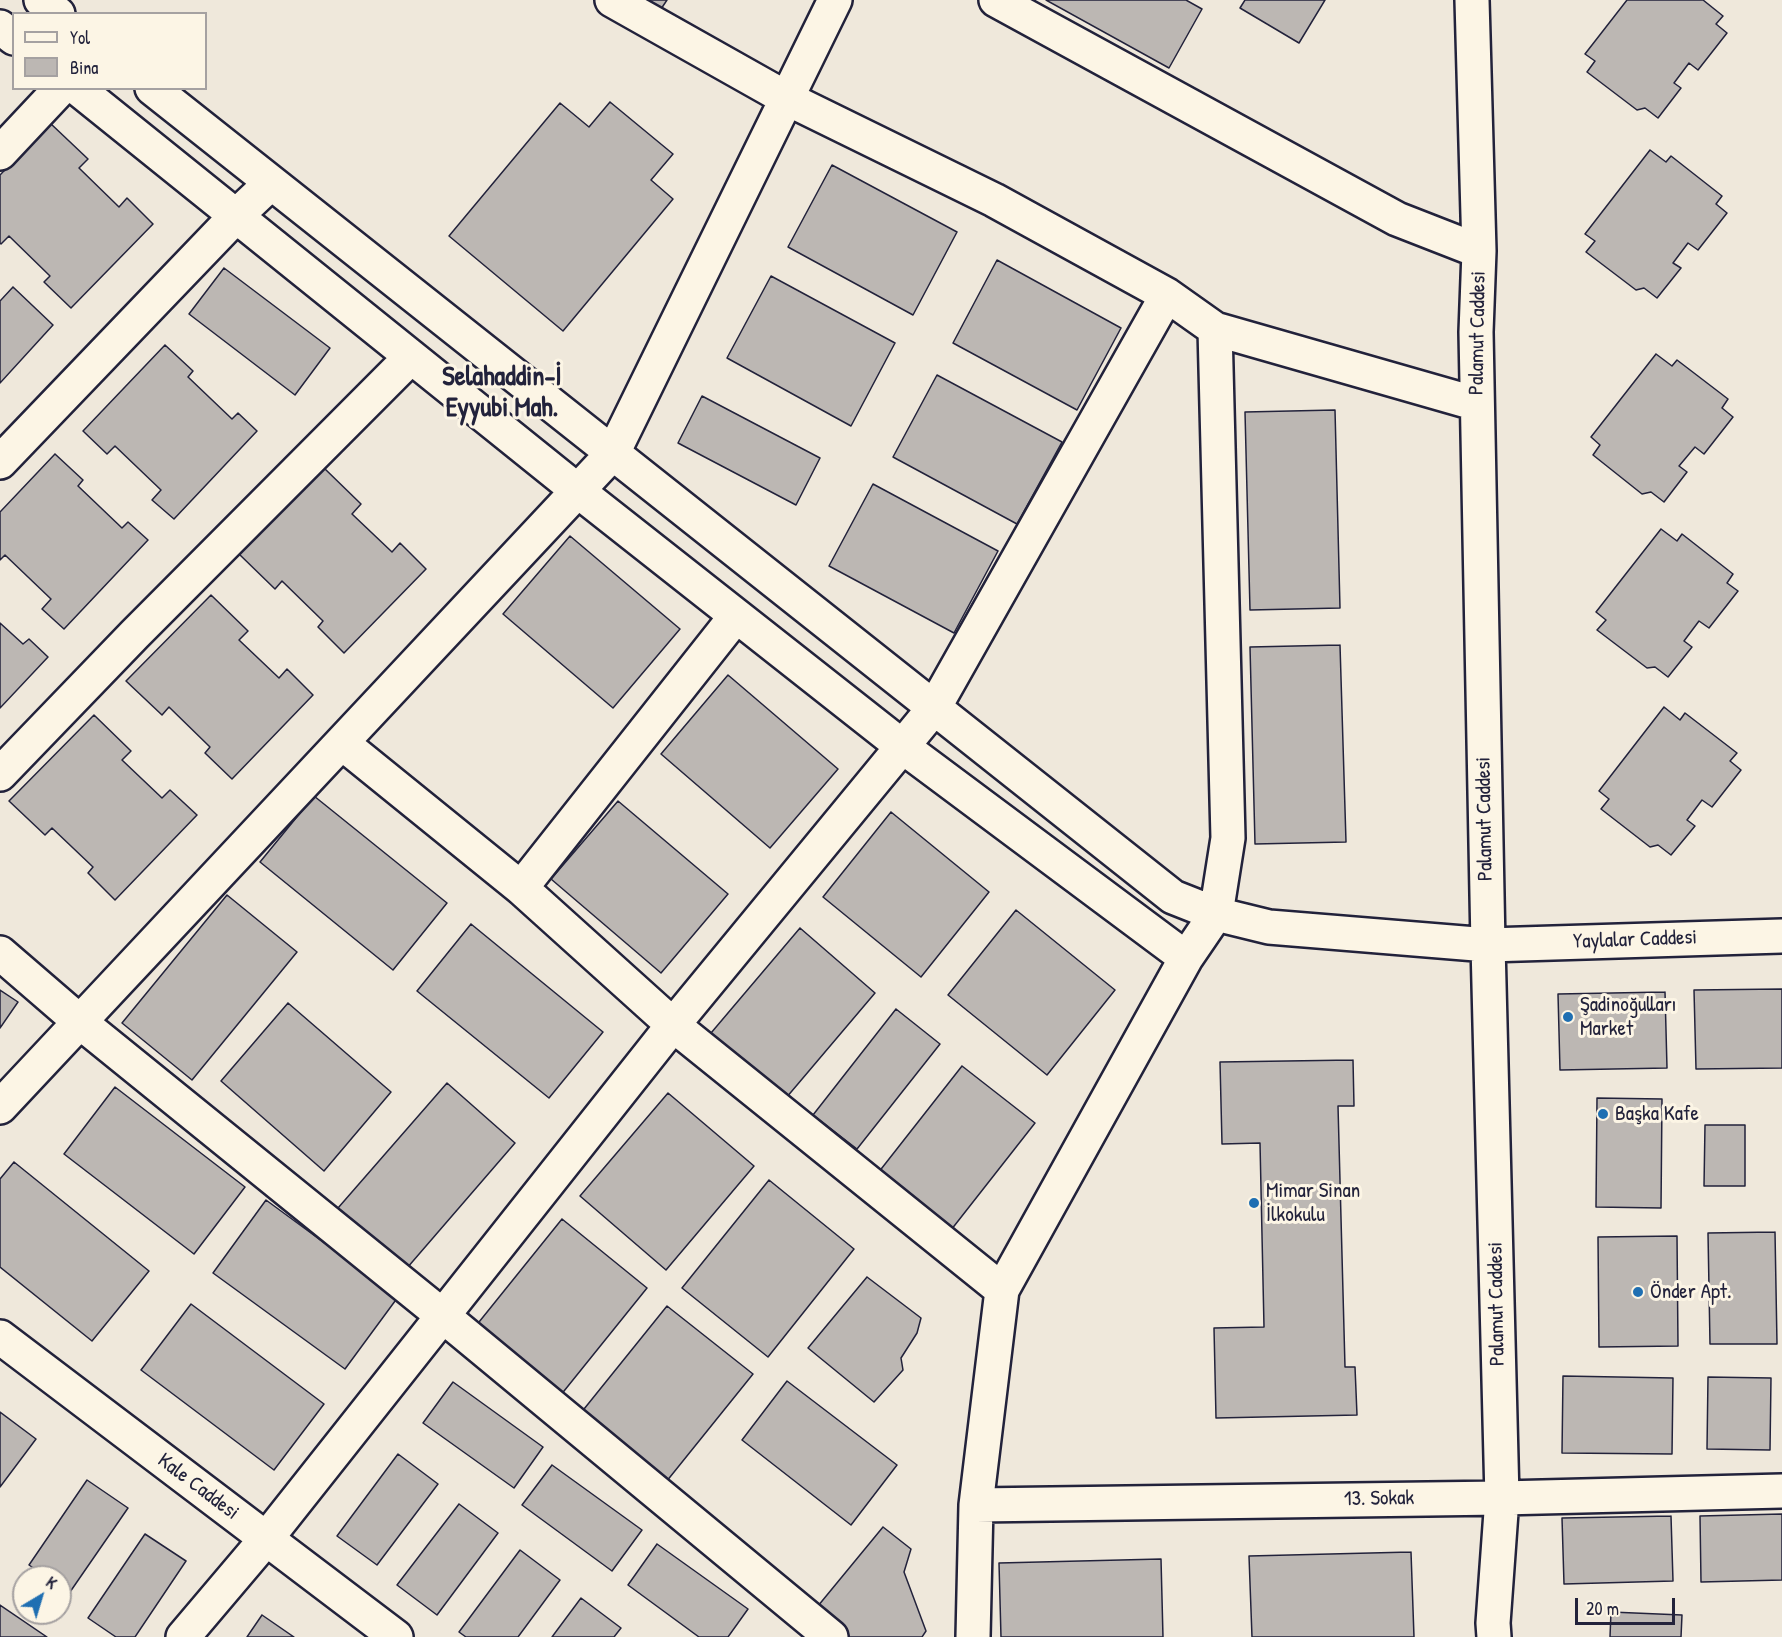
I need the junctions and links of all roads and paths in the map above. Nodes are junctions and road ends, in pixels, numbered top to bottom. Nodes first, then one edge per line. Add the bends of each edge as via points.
1 (40, 0) edge
2 (612, 0) edge
3 (835, 0) edge
4 (996, 0) edge
5 (1472, 0) edge
6 (55, 12) edge
7 (0, 27) edge
8 (12, 36) edge
9 (59, 90) edge
10 (79, 90) edge
11 (155, 90) edge
12 (786, 98) junction
13 (0, 153) edge
14 (271, 183) junction
15 (236, 216) junction
16 (1479, 251) junction
17 (1167, 295) junction
18 (1215, 329) junction
19 (411, 357) junction
20 (1477, 404) junction
21 (613, 453) junction
22 (0, 462) edge
23 (578, 491) junction
24 (736, 616) junction
25 (934, 708) junction
26 (342, 743) junction
27 (903, 747) junction
28 (0, 774) edge
29 (520, 888) junction
30 (1216, 914) junction
31 (1782, 936) edge
32 (1488, 945) junction
33 (0, 953) edge
34 (1186, 958) junction
35 (80, 1022) junction
36 (673, 1026) junction
37 (0, 1107) edge
38 (1002, 1290) junction
39 (443, 1316) junction
40 (0, 1337) edge
41 (1782, 1491) edge
42 (1502, 1498) junction
43 (976, 1505) junction
44 (266, 1539) junction
45 (183, 1637) edge
46 (396, 1637) edge
47 (831, 1637) edge
48 (973, 1637) edge
49 (1494, 1637) edge

1 - 6 street
2 - 12 street
3 - 12 street
4 - 16 street via 1397,219
5 - 16 street, Palamut Caddesi
7 - 8 street
9 - 13 street
10 - 15 street
11 - 14 street, Yaylalar Caddesi
12 - 17 street via 994,200
12 - 21 street
14 - 15 street
14 - 21 street, Yaylalar Caddesi
15 - 19 street
15 - 22 street
16 - 20 street, Palamut Caddesi
17 - 18 street
17 - 25 street
18 - 20 street
18 - 30 street via 1227,838
19 - 23 street
19 - 28 street
20 - 32 street, Palamut Caddesi
21 - 23 street
21 - 25 street, Yaylalar Caddesi
23 - 24 street
23 - 26 street
24 - 27 street
24 - 29 street
25 - 27 street
25 - 30 street, Yaylalar Caddesi via 1173,897
26 - 29 street
26 - 35 street
27 - 34 street
27 - 36 street
29 - 36 street
30 - 32 street, Yaylalar Caddesi via 1269,927
30 - 34 street
31 - 32 street, Yaylalar Caddesi
32 - 42 street, Palamut Caddesi
33 - 35 street
34 - 38 street
35 - 37 street
35 - 39 street
36 - 38 street
36 - 39 street
38 - 43 street
39 - 44 street
39 - 47 street
40 - 44 street, Kale Caddesi
41 - 42 street, 13. Sokak
42 - 43 street, 13. Sokak
42 - 49 street, Palamut Caddesi
43 - 48 street
44 - 45 street
44 - 46 street, Kale Caddesi

